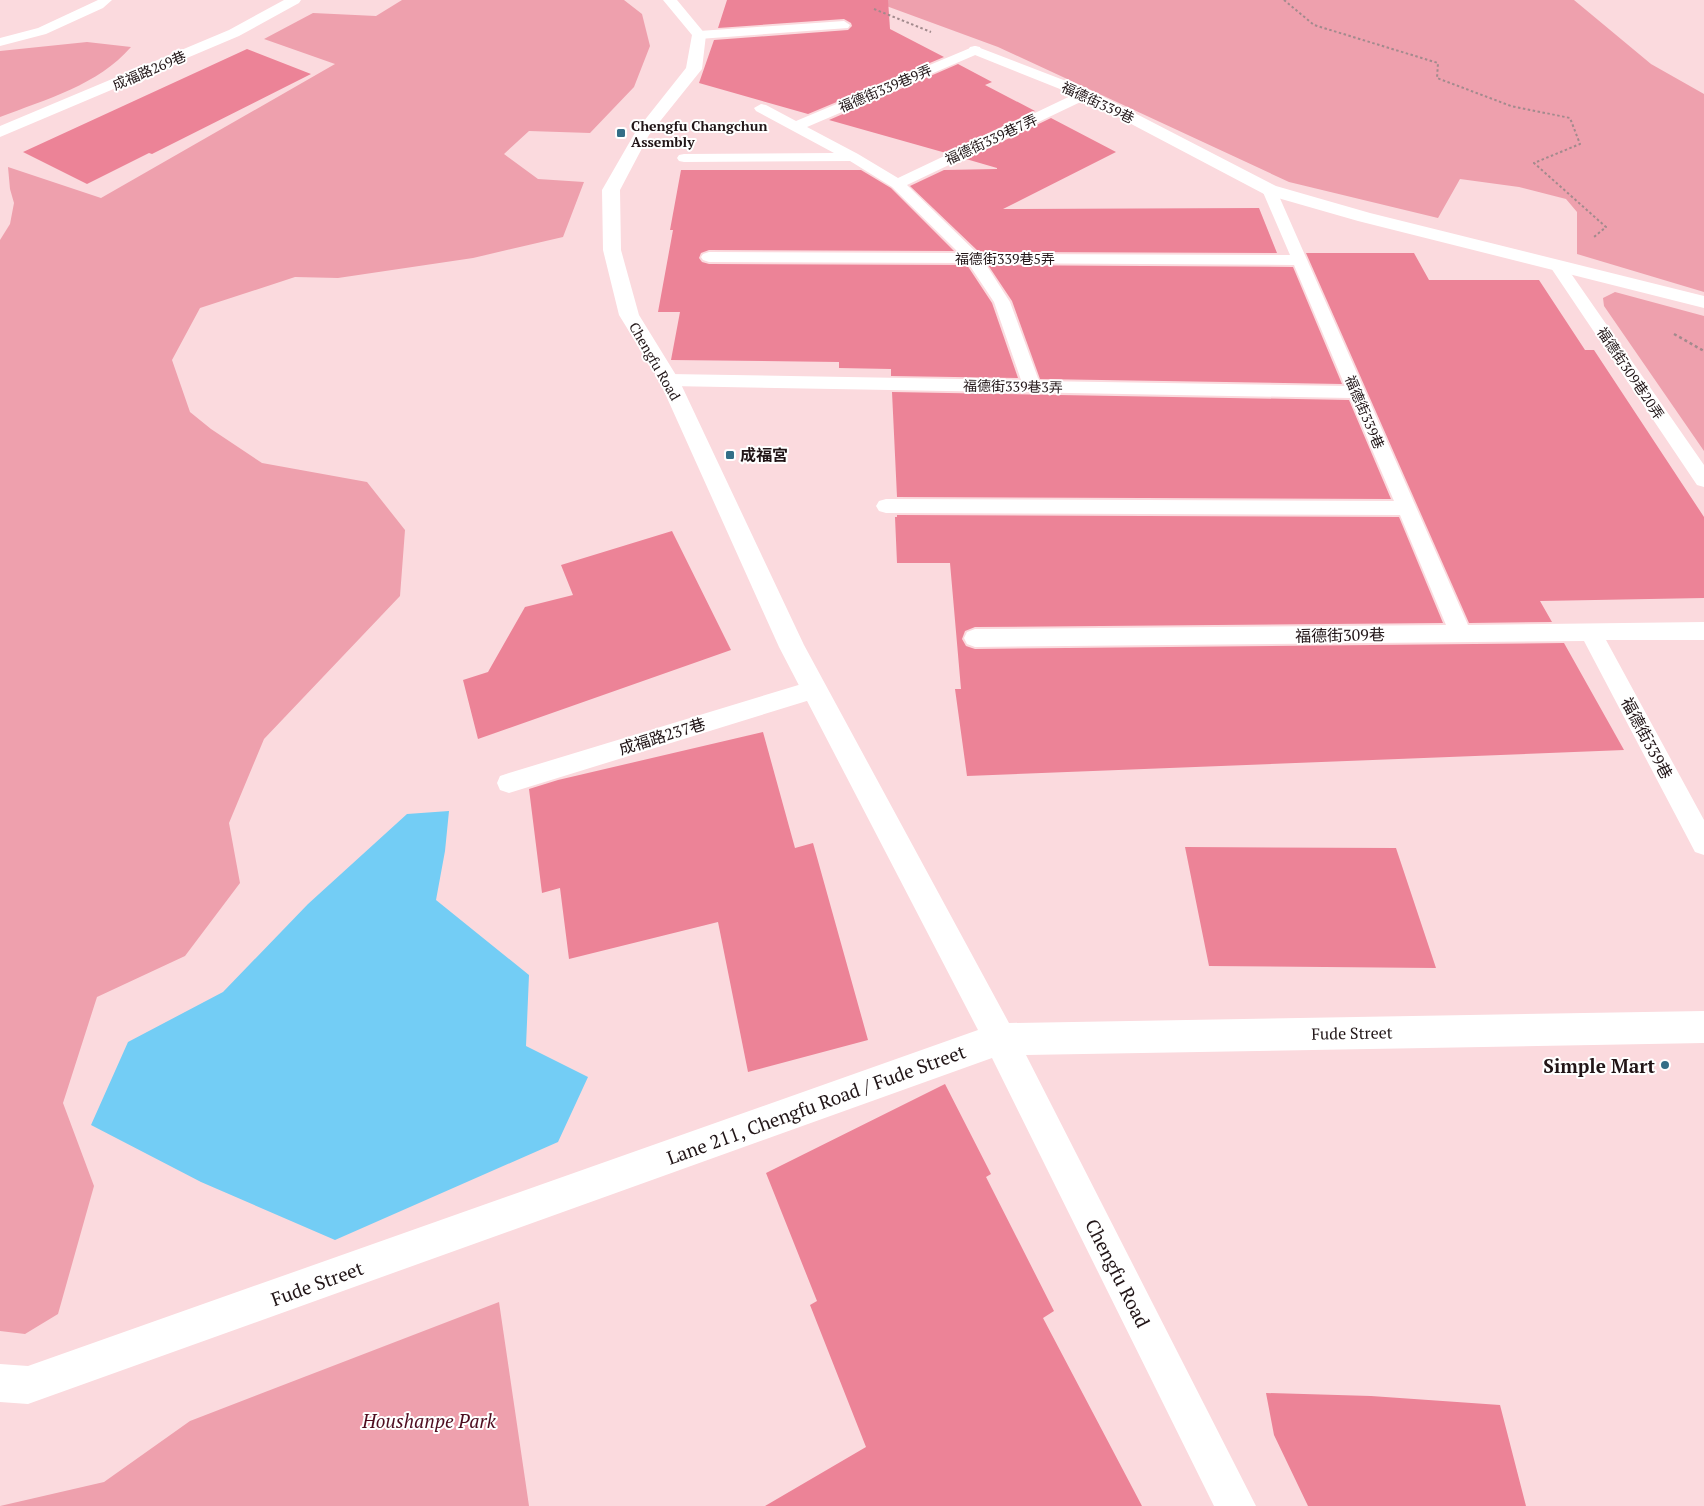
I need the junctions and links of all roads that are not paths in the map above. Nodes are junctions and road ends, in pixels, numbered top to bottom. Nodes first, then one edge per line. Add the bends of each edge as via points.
1 (106, 0) edge
2 (294, 0) edge
3 (670, 0) edge
4 (844, 25) dead end
5 (698, 35) junction
6 (0, 42) edge
7 (975, 50) joint
8 (1086, 94) junction
9 (760, 108) dead end
10 (796, 126) junction
11 (0, 132) edge
12 (853, 157) junction
13 (684, 158) dead end
14 (897, 184) junction
15 (1270, 190) junction
16 (709, 257) dead end
17 (973, 258) junction
18 (1300, 260) junction
19 (1558, 265) junction
20 (1704, 302) edge
21 (669, 380) junction
22 (1032, 387) junction
23 (1357, 392) junction
24 (1704, 480) edge
25 (886, 506) dead end
26 (1406, 508) junction
27 (1704, 631) edge
28 (1590, 632) junction
29 (1461, 634) junction
30 (975, 638) dead end
31 (815, 689) junction
32 (509, 784) dead end
33 (1704, 844) edge
34 (1704, 1027) edge
35 (1000, 1039) junction
36 (631, 1170) joint
37 (0, 1383) edge
38 (1236, 1506) edge

1 - 6 lane via 42,31
2 - 11 street, 成福路269巷 via 234,33
3 - 5 street
4 - 5 lane
5 - 21 street, Chengfu Road via 694,69 642,134 611,190 612,250 629,315
7 - 8 street, 福德街339巷
7 - 10 lane, 福德街339巷9弄
8 - 14 lane, 福德街339巷7弄
8 - 15 street, 福德街339巷
9 - 10 lane
10 - 12 lane
12 - 13 lane
12 - 14 lane
14 - 17 lane
15 - 18 lane, 福德街339巷
15 - 19 street, 福德街339巷
16 - 17 lane, 福德街339巷5弄
17 - 18 lane, 福德街339巷5弄
17 - 22 lane via 1002,302
18 - 23 lane, 福德街339巷
19 - 20 street, 福德街339巷
19 - 24 lane, 福德街309巷20弄
21 - 22 lane, 福德街339巷3弄
21 - 31 street, Chengfu Road via 792,647
22 - 23 lane, 福德街339巷3弄
23 - 26 lane, 福德街339巷
25 - 26 lane
26 - 29 lane, 福德街339巷
27 - 28 lane, 福德街309巷
28 - 29 lane, 福德街309巷
28 - 33 lane, 福德街339巷
29 - 30 lane, 福德街309巷
31 - 32 lane, 成福路237巷
31 - 35 street, Chengfu Road
34 - 35 street, Fude Street
35 - 36 street, Lane 211, Chengfu Road / Fude Street
35 - 38 street, Chengfu Road
36 - 37 street, Fude Street via 28,1385

